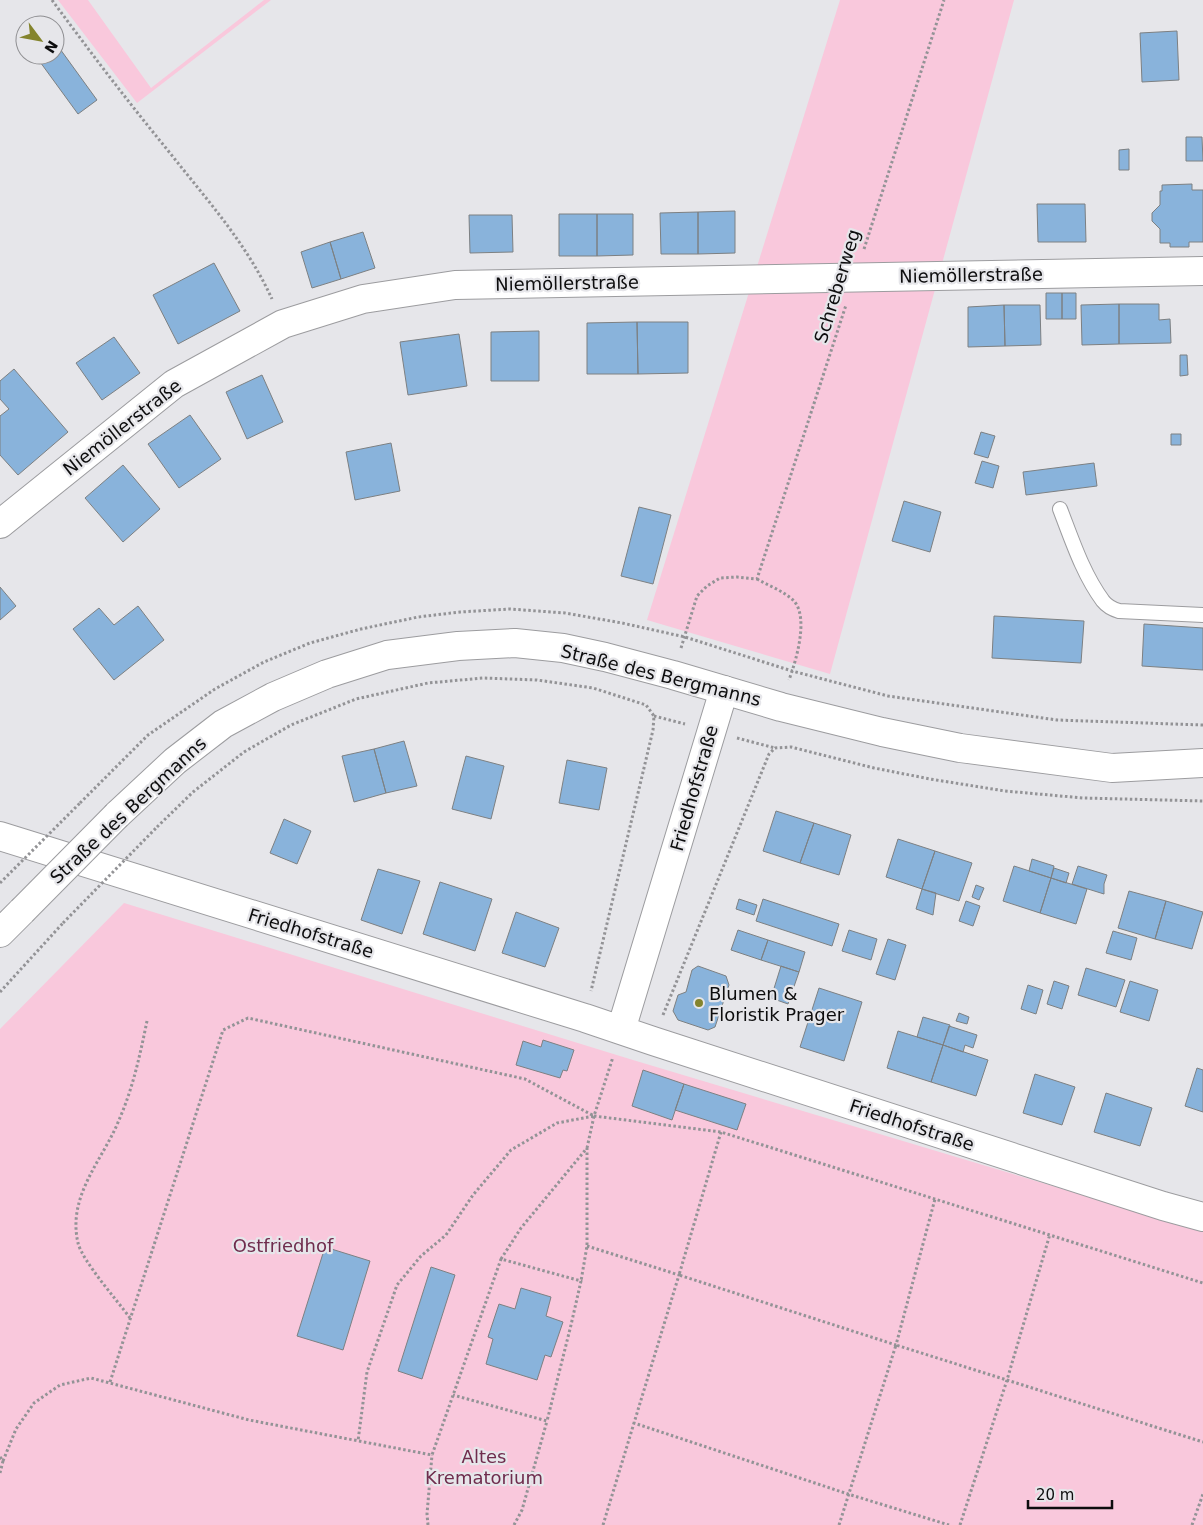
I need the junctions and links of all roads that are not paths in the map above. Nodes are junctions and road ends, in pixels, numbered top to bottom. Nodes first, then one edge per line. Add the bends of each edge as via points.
1 (1203, 271) edge
2 (1060, 509) dead end
3 (0, 524) edge
4 (1203, 615) edge
5 (724, 690) junction
6 (1203, 763) edge
7 (0, 836) edge
8 (0, 933) edge
9 (621, 1030) junction
10 (1203, 1216) edge

1 - 3 street, Niemöllerstraße via 455,285 363,299 283,324 174,384
2 - 4 lane via 1082,564 1103,602 1111,608
5 - 6 street, Straße des Bergmanns via 882,732 960,748 1112,768
5 - 8 street, Straße des Bergmanns, bridge via 605,657 524,644 458,646 387,655 326,674 222,724 117,815
5 - 9 street, Friedhofstraße
7 - 9 street, Friedhofstraße
9 - 10 street, Friedhofstraße via 1154,1203

